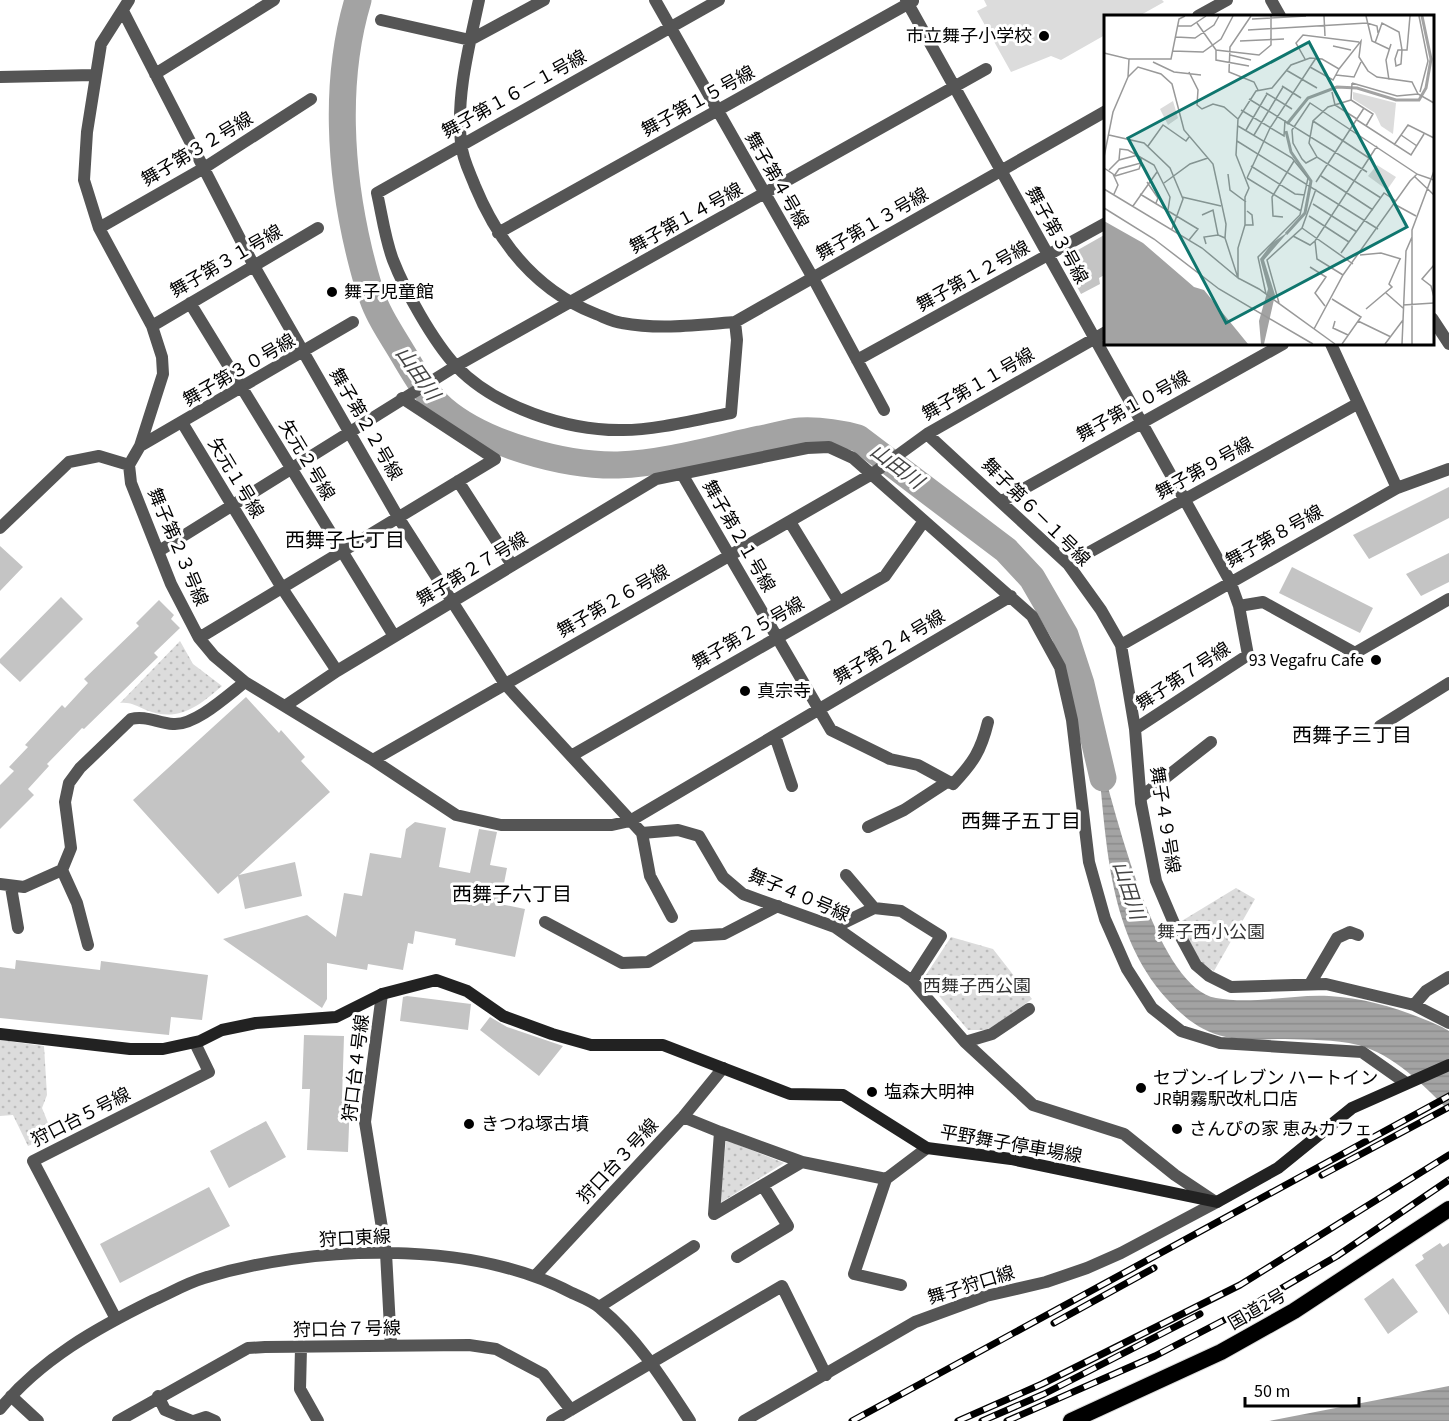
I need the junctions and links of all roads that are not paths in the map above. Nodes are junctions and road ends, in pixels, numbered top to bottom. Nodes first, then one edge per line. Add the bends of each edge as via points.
1 (274, 0) edge
2 (479, 0) edge
3 (544, 0) edge
4 (655, 0) edge
5 (719, 0) edge
6 (1227, 0) edge
7 (910, 1) edge
8 (1274, 1) edge
9 (126, 5) edge
10 (1200, 15) edge
11 (1280, 15) edge
12 (381, 20) dead end
13 (670, 27) junction
14 (470, 40) junction
15 (986, 69) dead end
16 (155, 74) junction
17 (94, 75) junction
18 (0, 76) edge
19 (954, 86) junction
20 (311, 99) dead end
21 (717, 112) junction
22 (1104, 112) edge
23 (461, 145) junction
24 (204, 168) junction
25 (1000, 170) junction
26 (765, 195) junction
27 (1104, 224) edge
28 (99, 228) junction
29 (318, 228) dead end
30 (498, 233) junction
31 (1048, 256) junction
32 (254, 266) junction
33 (813, 278) junction
34 (190, 303) junction
35 (569, 304) junction
36 (1434, 321) edge
37 (354, 322) dead end
38 (735, 322) junction
39 (152, 326) junction
40 (1100, 335) edge
41 (1449, 344) edge
42 (1105, 345) edge
43 (1281, 345) edge
44 (1331, 345) edge
45 (305, 353) junction
46 (857, 360) junction
47 (456, 366) junction
48 (243, 387) junction
49 (402, 398) junction
50 (1357, 404) junction
51 (884, 410) dead end
52 (1141, 421) junction
53 (183, 424) junction
54 (350, 431) junction
55 (927, 434) junction
56 (140, 446) junction
57 (129, 465) junction
58 (1449, 469) edge
59 (292, 470) junction
60 (682, 474) junction
61 (872, 474) junction
62 (458, 481) junction
63 (1397, 488) junction
64 (1185, 499) junction
65 (1002, 501) junction
66 (232, 505) junction
67 (398, 517) junction
68 (924, 521) junction
69 (790, 522) junction
70 (0, 528) edge
71 (159, 551) junction
72 (341, 551) junction
73 (730, 555) junction
74 (1068, 564) junction
75 (512, 565) junction
76 (1230, 581) junction
77 (282, 588) junction
78 (1011, 596) junction
79 (1449, 599) edge
80 (453, 601) junction
81 (839, 602) junction
82 (1239, 606) junction
83 (394, 636) junction
84 (776, 637) junction
85 (199, 638) junction
86 (1121, 645) junction
87 (337, 671) junction
88 (245, 682) junction
89 (1449, 683) edge
90 (505, 684) junction
91 (285, 706) junction
92 (819, 710) junction
93 (988, 722) dead end
94 (1380, 726) dead end
95 (1135, 729) junction
96 (775, 736) junction
97 (1211, 742) dead end
98 (571, 756) junction
99 (373, 760) junction
100 (950, 783) junction
101 (792, 786) dead end
102 (1141, 797) junction
103 (630, 821) junction
104 (868, 827) dead end
105 (642, 833) junction
106 (62, 870) junction
107 (846, 875) dead end
108 (5, 885) edge
109 (778, 906) junction
110 (874, 908) junction
111 (672, 917) dead end
112 (545, 922) dead end
113 (835, 927) junction
114 (18, 928) dead end
115 (1358, 935) dead end
116 (88, 945) dead end
117 (1449, 977) edge
118 (912, 981) junction
119 (1310, 984) junction
120 (382, 994) junction
121 (1414, 1005) junction
122 (1029, 1009) dead end
123 (1449, 1023) edge
124 (0, 1034) edge
125 (195, 1042) junction
126 (965, 1042) junction
127 (1449, 1065) edge
128 (723, 1068) junction
129 (1406, 1083) junction
130 (683, 1117) junction
131 (720, 1132) junction
132 (927, 1148) junction
133 (802, 1162) junction
134 (886, 1179) junction
135 (763, 1186) junction
136 (1217, 1202) junction
137 (1449, 1209) edge
138 (694, 1246) dead end
139 (386, 1252) junction
140 (737, 1257) dead end
141 (536, 1275) junction
142 (902, 1285) dead end
143 (599, 1307) junction
144 (116, 1319) junction
145 (392, 1346) junction
146 (301, 1348) junction
147 (651, 1362) junction
148 (826, 1375) junction
149 (11, 1396) junction
150 (158, 1396) junction
151 (0, 1409) edge
152 (571, 1410) junction
153 (134, 1415) edge
154 (38, 1421) edge
155 (118, 1421) edge
156 (193, 1421) edge
157 (215, 1421) edge
158 (318, 1421) edge
159 (552, 1421) edge
160 (690, 1421) edge
161 (744, 1421) edge
162 (1071, 1421) edge

1 - 16 street
2 - 14 street
3 - 14 street
4 - 13 street, 舞子第４号線
5 - 13 street, 舞子第１６－１号線
6 - 10 street
7 - 19 street, 舞子第３号線
7 - 21 street, 舞子第１５号線
8 - 11 street
9 - 16 street, 舞子第２２号線
9 - 17 street via 101,44
12 - 14 street
13 - 21 street, 舞子第４号線
13 - 23 street, 舞子第１６－１号線
14 - 23 street via 460,94
15 - 19 street, 舞子第１４号線
16 - 24 street, 舞子第２２号線
17 - 18 street
17 - 28 street via 84,180
19 - 25 street, 舞子第３号線
19 - 26 street, 舞子第１４号線
20 - 24 street, 舞子第３２号線
21 - 26 street, 舞子第４号線
21 - 30 street, 舞子第１５号線
22 - 25 street, 舞子第１３号線
23 - 30 street via 484,208
23 - 47 street, 舞子第１６－１号線 via 377,193 393,260 420,314
24 - 28 street, 舞子第３２号線
24 - 32 street, 舞子第２２号線
25 - 31 street, 舞子第３号線
25 - 33 street, 舞子第１３号線
26 - 33 street, 舞子第４号線
26 - 35 street, 舞子第１４号線
27 - 31 street, 舞子第１２号線
28 - 39 street
29 - 32 street, 舞子第３１号線
30 - 35 street via 540,282
31 - 40 street, 舞子第３号線
31 - 46 street, 舞子第１２号線
32 - 34 street, 舞子第３１号線
32 - 45 street, 舞子第２２号線
33 - 38 street, 舞子第１３号線
33 - 46 street, 舞子第４号線
34 - 39 street, 舞子第３１号線
34 - 48 street, 矢元２号線
35 - 38 street via 621,323 674,326
35 - 47 street, 舞子第１４号線
36 - 41 street
37 - 45 street, 舞子第３０号線
38 - 47 street via 732,413 624,430 569,426 535,416
39 - 56 street via 163,374
40 - 55 street, 舞子第１１号線
42 - 52 street, 舞子第３号線
43 - 52 street, 舞子第１０号線
44 - 50 street
45 - 48 street, 舞子第３０号線
45 - 54 street, 舞子第２２号線
46 - 51 street, 舞子第４号線
47 - 49 street, 舞子第１４号線
48 - 53 street, 舞子第３０号線
48 - 59 street, 矢元２号線
49 - 54 street, 舞子第１４号線
49 - 62 street via 495,459
50 - 63 street
50 - 64 street, 舞子第９号線
52 - 64 street, 舞子第３号線
52 - 65 street, 舞子第１０号線
53 - 56 street, 舞子第３０号線
53 - 66 street, 矢元１号線
54 - 59 street, 舞子第１４号線
54 - 67 street, 舞子第２２号線
55 - 61 street, 舞子第１１号線
55 - 65 street, 舞子第６－１号線
56 - 57 street
57 - 70 street via 99,456 69,462
57 - 71 street, 舞子第２３号線 via 131,483
58 - 63 street, 舞子第８号線
59 - 66 street, 舞子第１４号線
59 - 72 street, 矢元２号線
60 - 61 street, 舞子第２７号線 via 829,447 853,458
60 - 73 street, 舞子第２１号線
60 - 75 street, 舞子第２７号線 via 656,479
61 - 68 street, 舞子第２７号線
61 - 69 street, 舞子第２６号線
62 - 67 street
62 - 75 street
63 - 76 street, 舞子第８号線
64 - 74 street, 舞子第９号線
64 - 76 street, 舞子第３号線
65 - 74 street, 舞子第６－１号線
66 - 71 street, 舞子第１４号線
66 - 77 street, 矢元１号線
67 - 72 street
67 - 80 street, 舞子第２２号線
68 - 78 street, 舞子第２７号線
68 - 81 street, 舞子第２５号線 via 885,576
69 - 73 street, 舞子第２６号線
69 - 81 street
71 - 85 street, 舞子第２３号線
72 - 77 street
72 - 83 street, 矢元２号線
73 - 84 street, 舞子第２１号線
73 - 90 street, 舞子第２６号線
74 - 86 street, 舞子第６－１号線
75 - 80 street, 舞子第２７号線
76 - 82 street, 舞子第７号線
76 - 86 street, 舞子第８号線
77 - 85 street
77 - 87 street, 矢元１号線
78 - 92 street, 舞子第２４号線
78 - 129 street, 舞子第２７号線 via 1032,616 1060,667 1072,720 1089,862 1105,919 1127,969 1152,1008 1181,1031 1220,1043 1362,1052
79 - 82 street via 1355,653 1263,602
80 - 83 street, 舞子第２７号線
80 - 90 street, 舞子第２２号線
81 - 84 street, 舞子第２５号線
82 - 95 street, 舞子第７号線 via 1248,655
83 - 87 street, 舞子第２７号線
84 - 92 street, 舞子第２１号線
84 - 98 street, 舞子第２５号線
85 - 88 street, 舞子第２３号線
86 - 95 street, 舞子第６－１号線
87 - 91 street, 舞子第２７号線
88 - 91 street, 舞子第２３号線
88 - 106 street via 192,721 176,725 140,717 131,719 80,768 69,783 65,801 71,848
89 - 94 street
90 - 98 street, 舞子第２２号線
90 - 99 street, 舞子第２６号線
91 - 99 street, 舞子第２３号線
92 - 96 street, 舞子第２４号線
92 - 100 street, 舞子第２１号線 via 831,730 890,759 918,765
93 - 100 street via 973,764
95 - 102 street, 舞子４９号線
96 - 101 street
96 - 103 street, 舞子第２４号線
97 - 102 street
98 - 103 street, 舞子第２２号線
99 - 103 street, 舞子第２３号線 via 456,815 501,825 612,825
100 - 104 street
102 - 119 street, 舞子４９号線 via 1156,881 1196,964 1230,987
103 - 105 street
105 - 109 street, 舞子４０号線 via 678,830 699,836 723,877 742,894
105 - 111 street via 650,876
106 - 108 street via 24,887
106 - 116 street via 77,903
107 - 110 street
108 - 114 street
109 - 112 street via 724,934 692,936 648,962 622,963
109 - 113 street, 舞子４０号線
110 - 113 street
110 - 118 street via 901,911 941,936
113 - 118 street, 舞子４０号線
115 - 119 street via 1350,932 1337,938
117 - 121 street via 1426,991
118 - 126 street, 舞子４０号線
119 - 121 street, 舞子４９号線 via 1326,984
120 - 125 main road, 平野舞子停車場線 via 336,1017 256,1023 222,1030
120 - 128 main road, 平野舞子停車場線 via 436,980 467,991 503,1016 552,1034 591,1045 663,1045
120 - 139 street, 狩口台４号線 via 365,1122
121 - 123 street, 舞子４９号線
122 - 126 street via 992,1034
124 - 125 main road, 平野舞子停車場線 via 130,1050 163,1049
125 - 144 street, 狩口台５号線 via 209,1072 33,1161
126 - 136 street, 舞子４０号線 via 1033,1105 1124,1134
127 - 129 main road
128 - 130 street, 狩口台３号線
128 - 132 main road, 平野舞子停車場線 via 790,1094 843,1095
129 - 136 main road via 1352,1108 1278,1168
130 - 131 street
130 - 141 street, 狩口台３号線
131 - 133 street
131 - 135 street via 714,1214
132 - 134 street
132 - 136 main road, 平野舞子停車場線 via 1011,1159
133 - 134 street
133 - 135 street
134 - 142 street via 854,1274
135 - 140 street via 788,1226
136 - 148 street, 舞子狩口線 via 1087,1268 986,1296 915,1322
137 - 162 highway, 国道2号 via 1263,1329
138 - 143 street
139 - 141 street, 狩口東線 via 452,1256
139 - 144 street, 狩口東線 via 324,1256 234,1270 202,1278
139 - 145 street, 狩口台４号線
141 - 143 street, 狩口東線
143 - 147 street, 狩口東線
144 - 149 street, 狩口東線 via 82,1337
145 - 146 street, 狩口台７号線
145 - 152 street, 狩口台７号線 via 469,1345 496,1349 543,1374
146 - 150 street, 狩口台７号線 via 248,1348
146 - 158 street via 300,1389
147 - 148 street via 782,1287
147 - 152 street
147 - 160 street, 狩口東線
148 - 161 street, 舞子狩口線
149 - 151 street, 狩口東線
149 - 154 street
150 - 153 street, 狩口台７号線
150 - 156 street via 165,1410
152 - 159 street
153 - 155 street, 狩口台７号線
156 - 157 street via 206,1417

